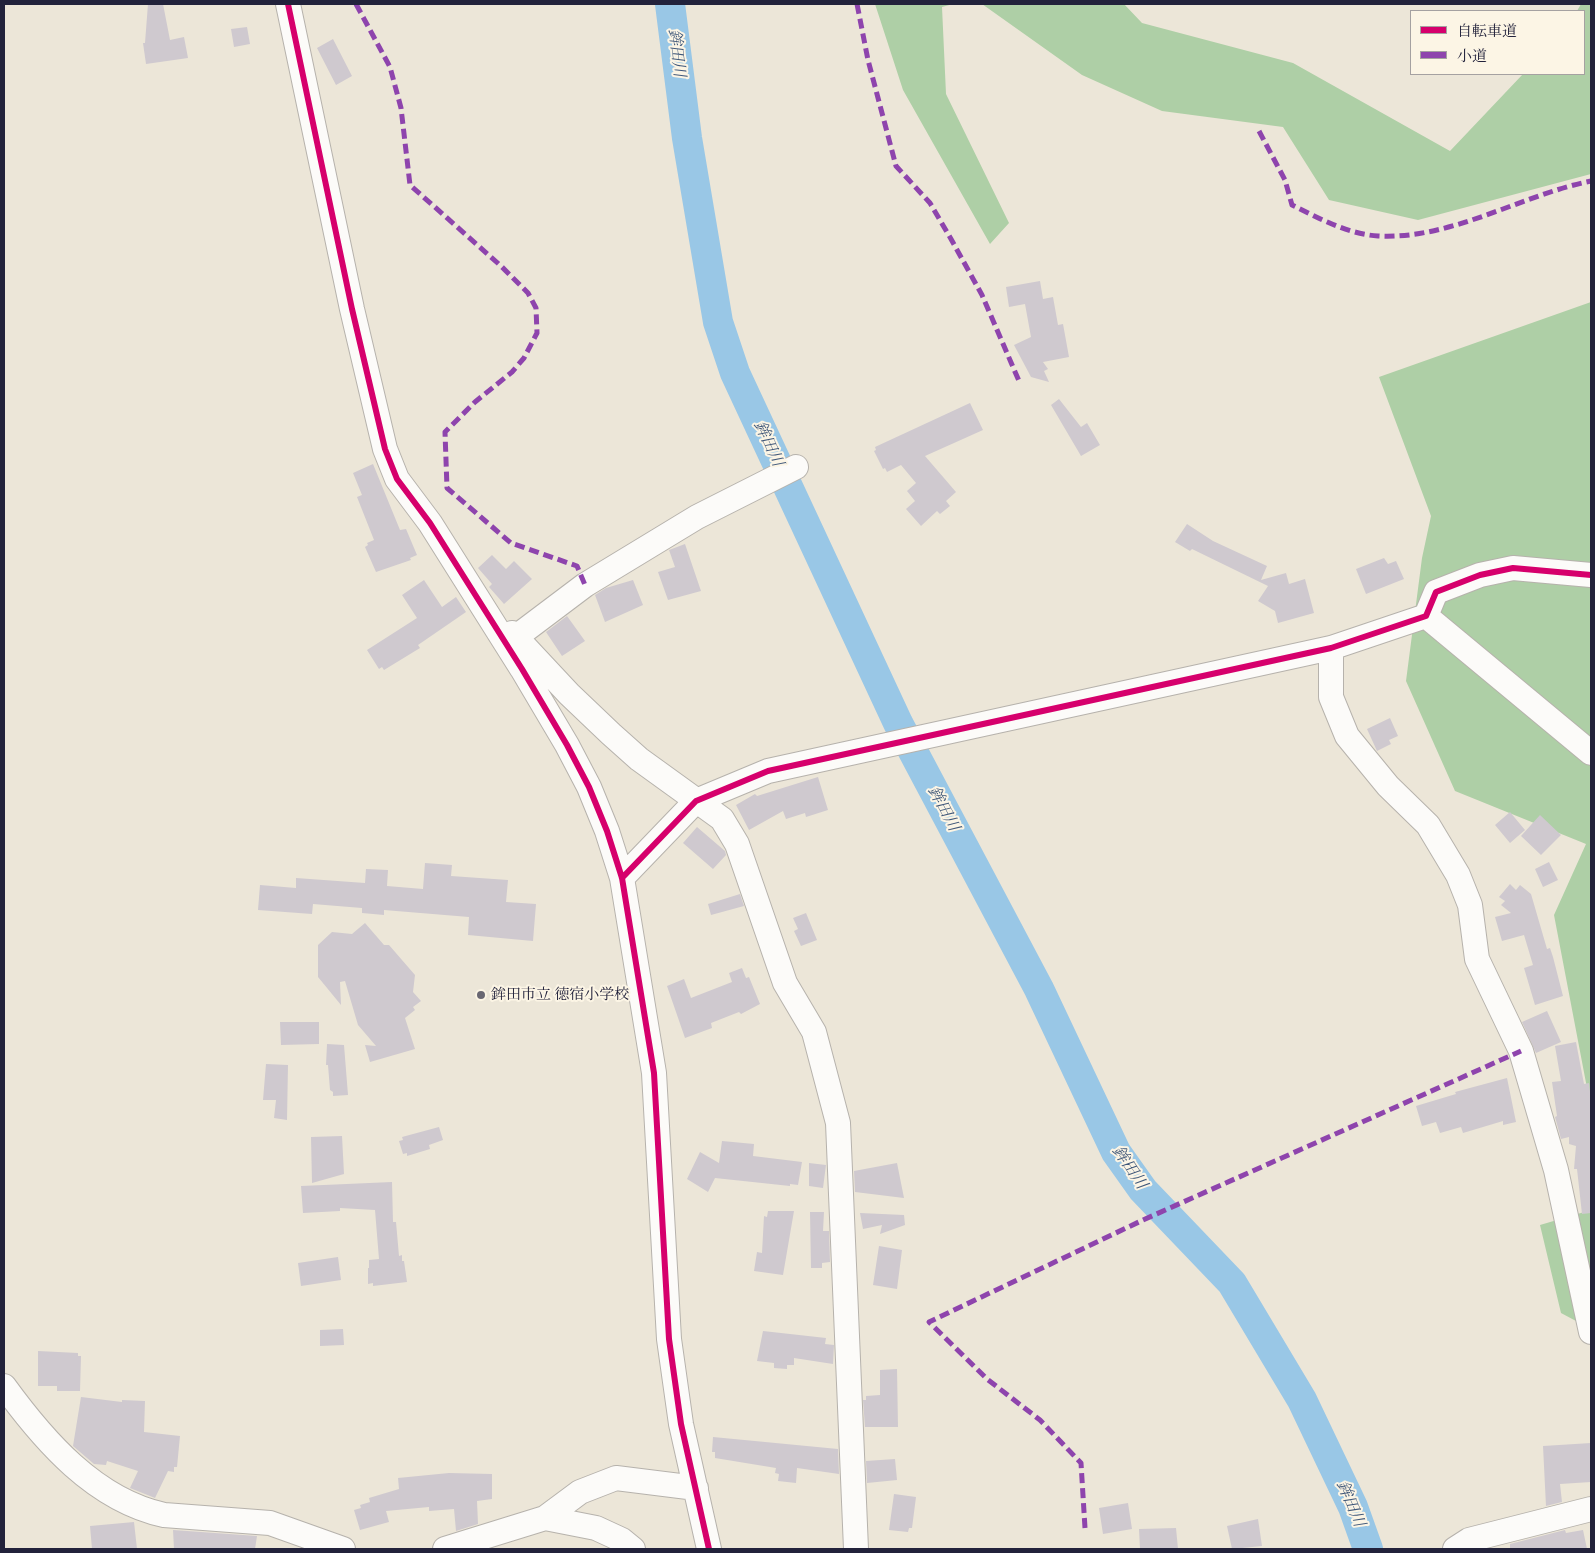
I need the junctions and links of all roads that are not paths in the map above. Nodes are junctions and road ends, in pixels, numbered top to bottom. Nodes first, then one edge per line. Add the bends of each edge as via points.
1 (288, 4) edge
2 (796, 467) dead end
3 (1591, 575) edge
4 (476, 596) junction
5 (1426, 616) junction
6 (516, 637) junction
7 (1332, 648) junction
8 (1591, 753) edge
9 (696, 802) junction
10 (622, 878) junction
11 (1591, 1332) edge
12 (4, 1386) edge
13 (696, 1488) junction
14 (1591, 1509) edge
15 (545, 1518) junction
16 (343, 1549) edge
17 (445, 1549) edge
18 (633, 1549) edge
19 (709, 1549) edge
20 (856, 1549) edge
21 (1455, 1549) edge

1 - 4 street via 385,449 398,478
2 - 6 street via 697,517 601,575
3 - 5 street via 1513,568 1480,575 1436,592
4 - 6 street
4 - 10 street via 589,787
5 - 7 street
5 - 8 street
6 - 9 street via 610,734
7 - 9 street via 768,771
7 - 11 street via 1331,697 1347,736 1388,786 1428,825 1458,875 1467,898 1477,960 1521,1051 1554,1161
9 - 10 street
9 - 20 street via 722,820 737,844 785,983 814,1032 838,1123
10 - 13 street via 654,1073 670,1348
12 - 16 street via 25,1415 70,1464 115,1497 164,1515 270,1523
13 - 15 street via 616,1478 580,1492
13 - 19 street
14 - 21 street via 1469,1540
15 - 17 street
15 - 18 street via 596,1528

